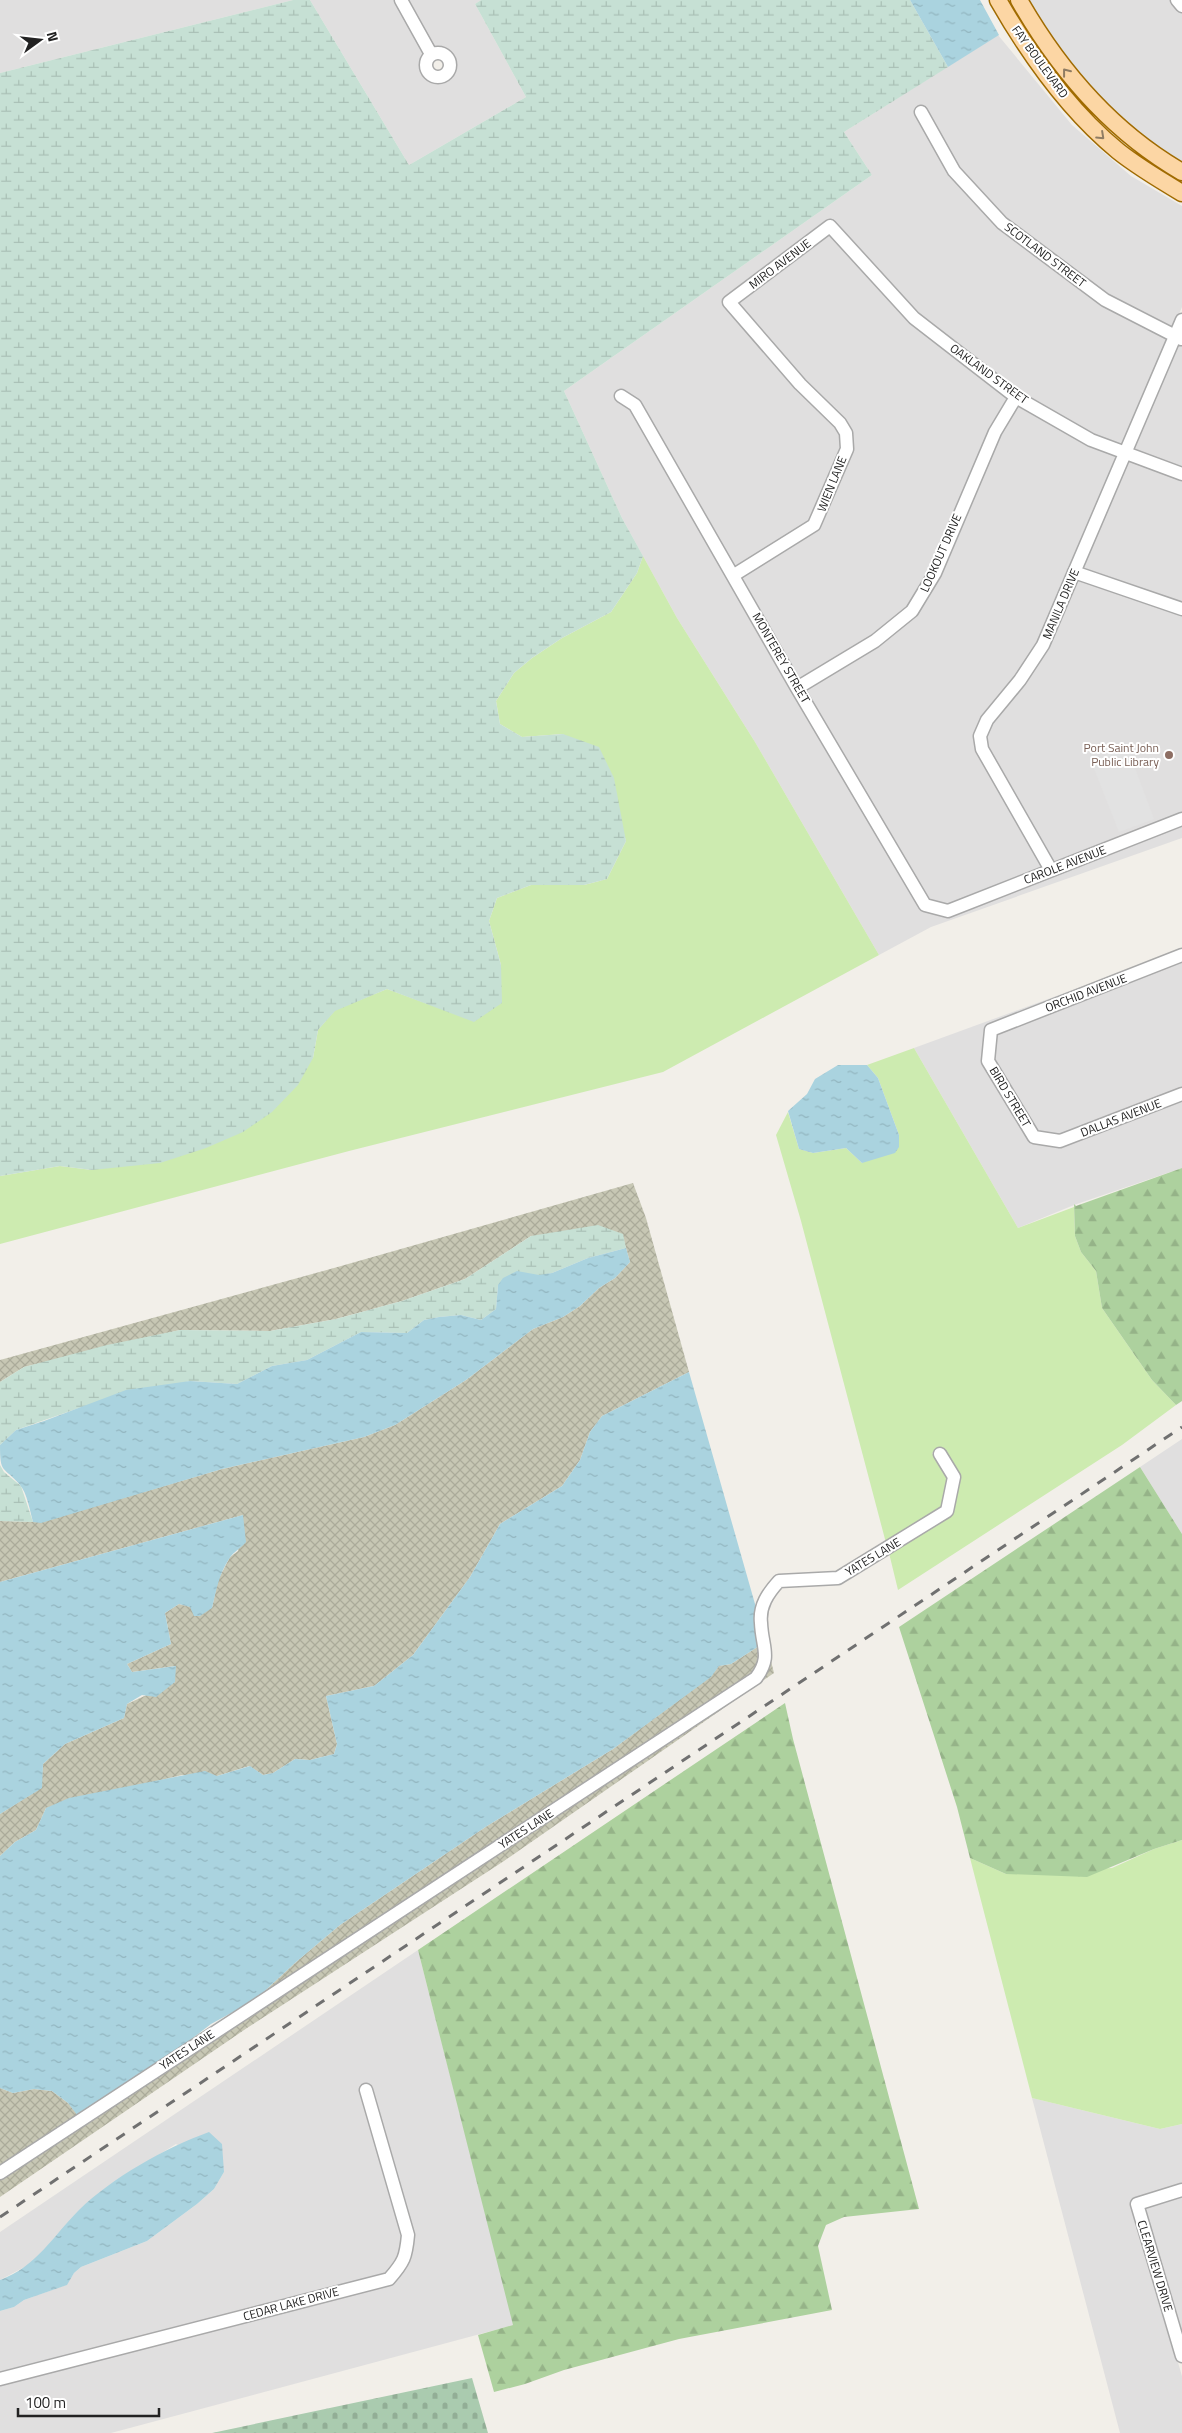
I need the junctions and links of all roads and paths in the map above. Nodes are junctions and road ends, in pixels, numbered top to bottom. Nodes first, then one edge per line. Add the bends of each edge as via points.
1 (401, 0) edge
2 (998, 0) edge
3 (1019, 0) edge
4 (1177, 0) edge
5 (1182, 6) edge
6 (431, 54) dead end
7 (1095, 104) junction
8 (922, 112) dead end
9 (1082, 117) junction
10 (1182, 172) edge
11 (1182, 193) edge
12 (830, 226) joint
13 (729, 302) joint
14 (1182, 320) edge
15 (1178, 338) edge
16 (621, 396) dead end
17 (1016, 397) junction
18 (1126, 452) junction
19 (1182, 474) edge
20 (1074, 572) junction
21 (734, 575) junction
22 (1182, 609) edge
23 (797, 688) junction
24 (1182, 819) edge
25 (1051, 870) junction
26 (948, 910) joint
27 (1182, 956) edge
28 (991, 1030) joint
29 (1182, 1094) edge
30 (1060, 1141) joint
31 (940, 1454) dead end
32 (366, 2090) dead end
33 (0, 2173) edge
34 (1182, 2190) edge
35 (1182, 2356) edge
36 (0, 2379) edge

1 - 6 street
2 - 9 main road, FAY BOULEVARD via 1049,79
7 -> 3 main road, FAY BOULEVARD via 1050,51
4 - 5 street
7 - 9 street
7 - 10 main road, FAY BOULEVARD via 1147,150
8 - 15 street, SCOTLAND STREET via 954,171 1002,223 1105,300
9 -> 11 main road, FAY BOULEVARD via 1118,151
12 - 13 street, MIRO AVENUE
12 - 17 street, OAKLAND STREET via 914,318
13 - 21 street, WIEN LANE via 787,370 840,423 846,434 847,449 814,525
14 - 15 street, MANILA DRIVE
15 - 18 street, MANILA DRIVE
16 - 21 street, MONTEREY STREET via 635,405
17 - 18 street, OAKLAND STREET via 1091,440
17 - 23 street, LOOKOUT DRIVE via 995,432 935,573 912,611 875,641
18 - 19 street, OAKLAND STREET
18 - 20 street, MANILA DRIVE
20 - 22 street
20 - 25 street, MANILA DRIVE via 1043,645 1020,680 987,720 980,736 982,749
21 - 23 street, MONTEREY STREET
23 - 26 street, MONTEREY STREET via 925,905
24 - 25 street, CAROLE AVENUE
25 - 26 street, CAROLE AVENUE
27 - 28 street, ORCHID AVENUE
28 - 30 street, BIRD STREET via 988,1061 1034,1137
29 - 30 street, DALLAS AVENUE
31 - 33 street, YATES LANE via 954,1477 947,1511 838,1578 779,1581 768,1594 760,1622 766,1655 764,1667 756,1678
32 - 36 street, CEDAR LAKE DRIVE via 408,2234 406,2255 389,2278
34 - 35 street, CLEARVIEW DRIVE via 1137,2204

